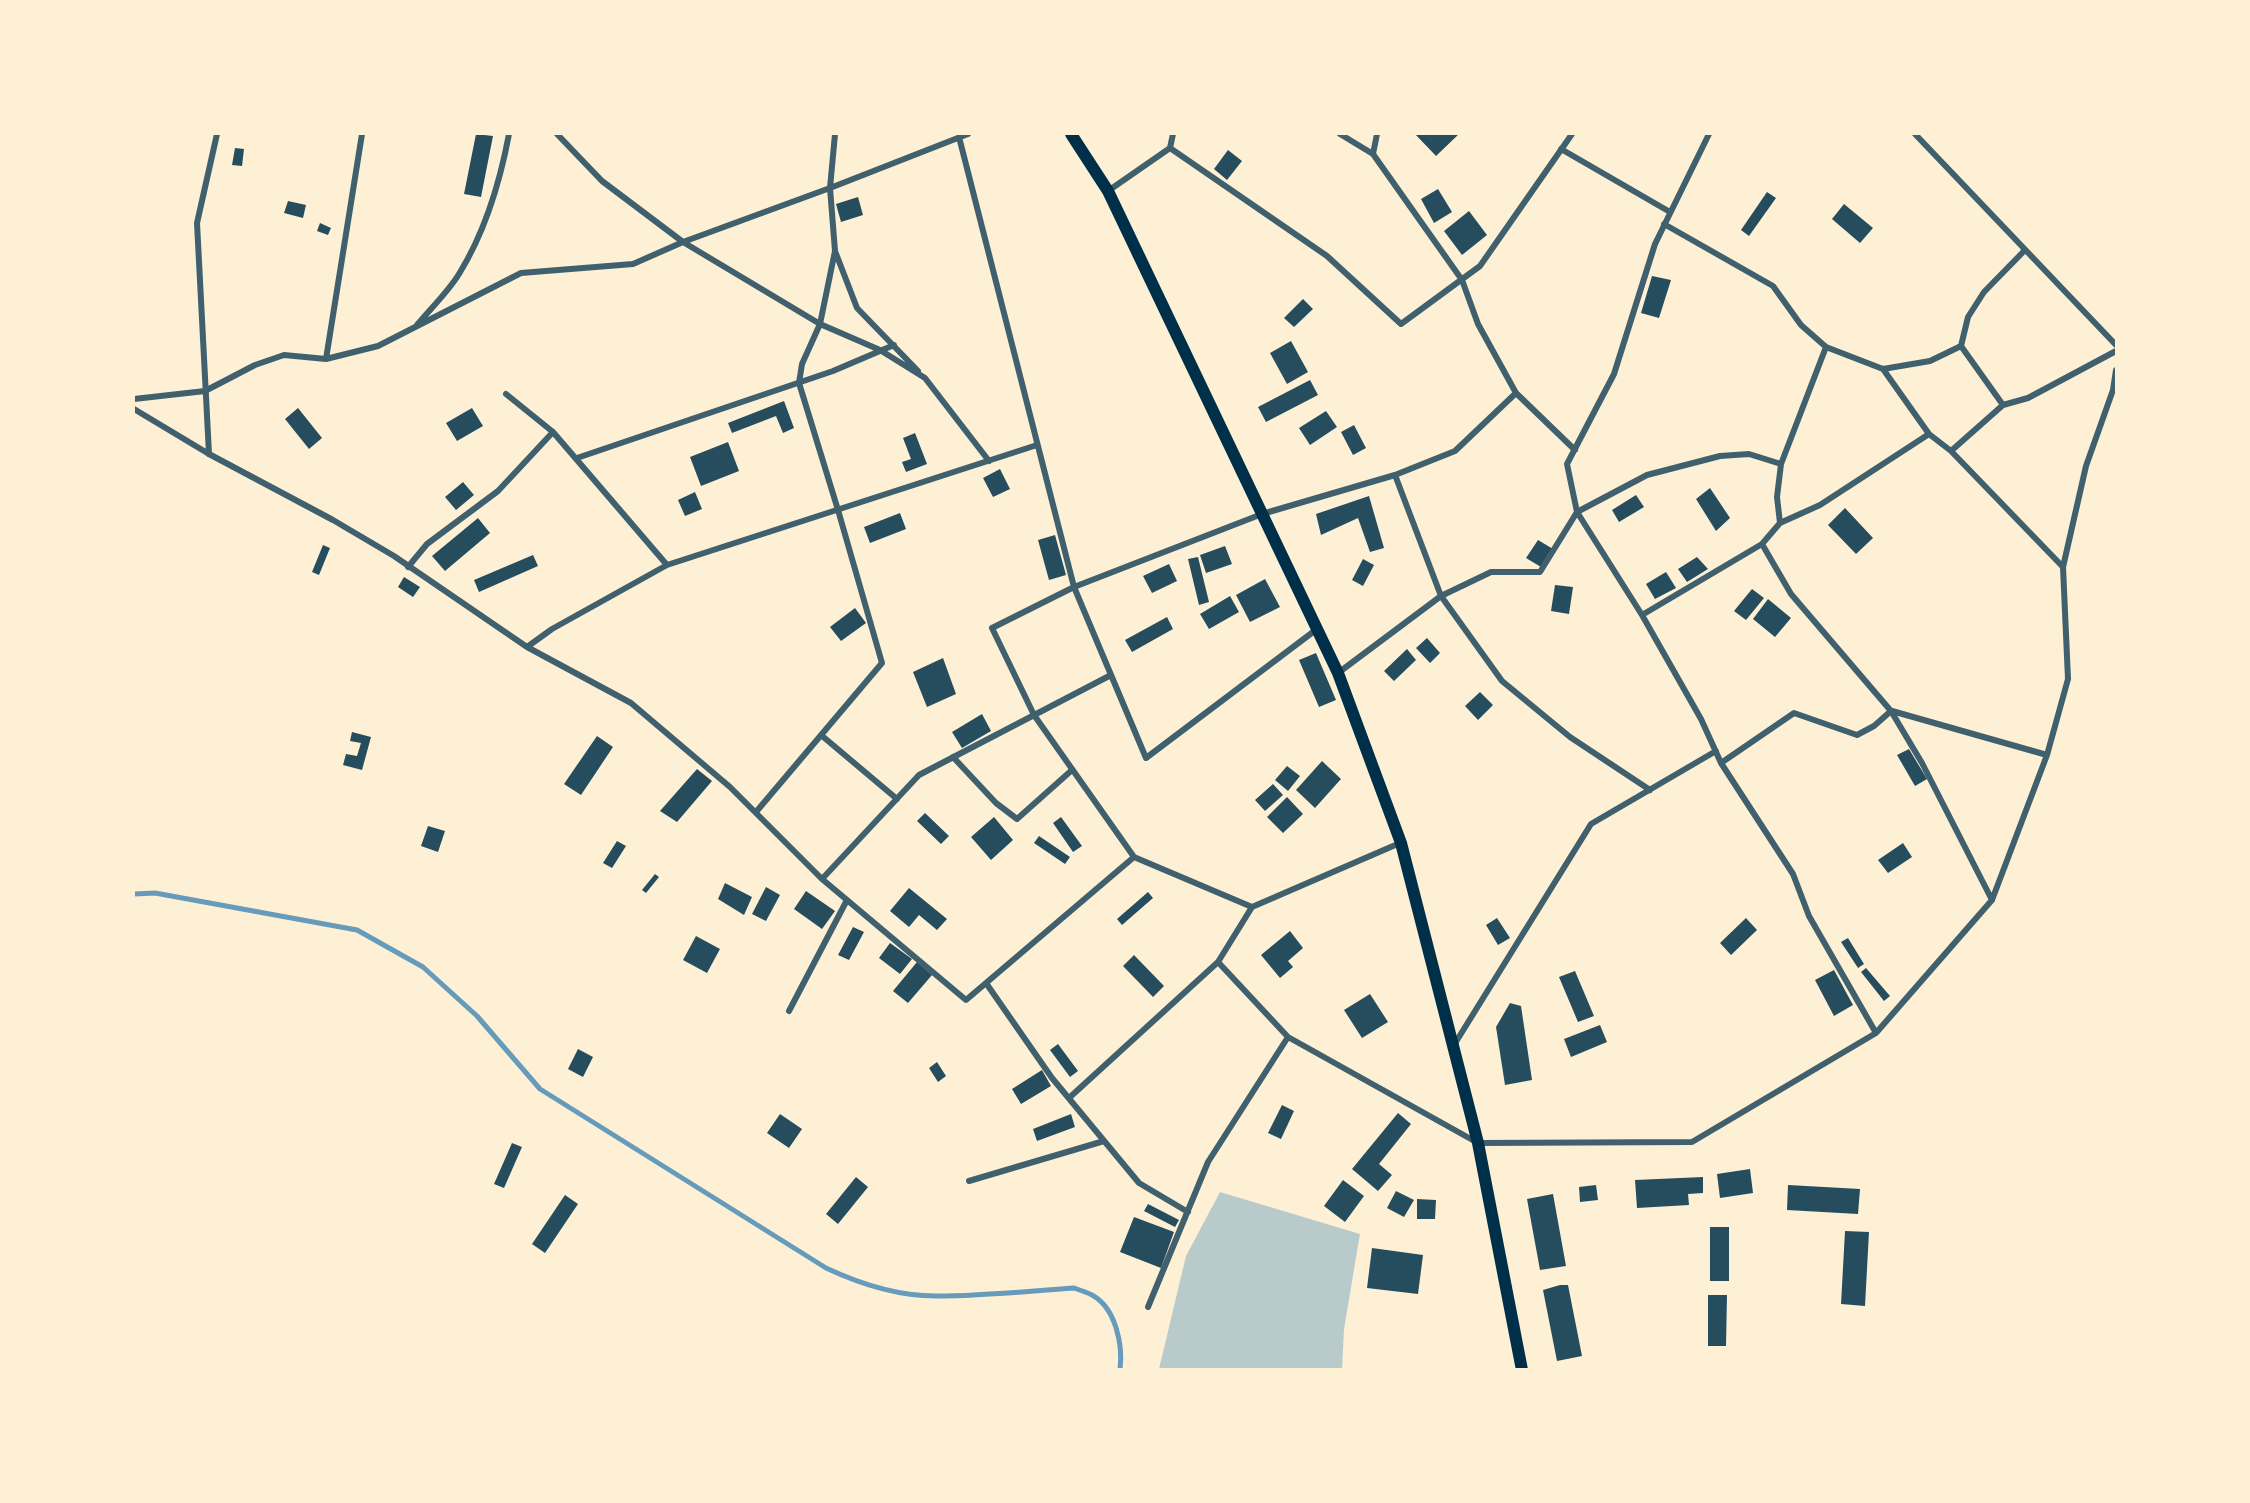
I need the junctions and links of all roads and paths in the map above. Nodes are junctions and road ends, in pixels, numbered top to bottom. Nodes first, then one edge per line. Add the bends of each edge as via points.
1 (217, 134) edge
2 (362, 134) edge
3 (509, 134) edge
4 (556, 134) edge
5 (835, 134) edge
6 (968, 134) edge
7 (1071, 134) edge
8 (1173, 134) edge
9 (1340, 134) edge
10 (1377, 134) edge
11 (1572, 134) edge
12 (1709, 134) edge
13 (1915, 134) edge
14 (959, 137) junction
15 (1170, 148) junction
16 (1561, 149) junction
17 (1373, 154) junction
18 (830, 188) junction
19 (1108, 191) junction
20 (1670, 212) junction
21 (1664, 224) junction
22 (683, 242) junction
23 (2025, 250) junction
24 (835, 251) junction
25 (1462, 280) junction
26 (820, 324) junction
27 (415, 327) junction
28 (894, 345) junction
29 (2116, 345) edge
30 (1961, 346) junction
31 (1826, 347) junction
32 (880, 350) junction
33 (2116, 351) edge
34 (326, 359) junction
35 (1883, 369) junction
36 (2116, 370) edge
37 (925, 378) junction
38 (799, 383) junction
39 (205, 392) junction
40 (506, 393) dead end
41 (1515, 393) junction
42 (134, 399) edge
43 (2003, 405) junction
44 (134, 409) edge
45 (553, 432) junction
46 (1929, 434) junction
47 (1037, 445) junction
48 (1575, 450) junction
49 (1951, 451) junction
50 (209, 454) junction
51 (577, 458) junction
52 (989, 461) junction
53 (1781, 464) junction
54 (1395, 476) junction
55 (838, 510) junction
56 (1577, 512) junction
57 (1262, 514) junction
58 (1780, 523) junction
59 (1762, 544) junction
60 (667, 565) junction
61 (408, 567) junction
62 (2063, 567) junction
63 (1074, 587) junction
64 (1441, 596) junction
65 (1642, 615) junction
66 (1317, 629) junction
67 (527, 647) junction
68 (1338, 674) junction
69 (1111, 675) junction
70 (1891, 711) junction
71 (1034, 716) junction
72 (821, 735) junction
73 (1716, 751) junction
74 (2047, 755) junction
75 (953, 757) junction
76 (1722, 763) junction
77 (1072, 770) junction
78 (1650, 790) junction
79 (897, 799) junction
80 (756, 812) junction
81 (1401, 843) junction
82 (1134, 857) junction
83 (822, 879) junction
84 (847, 900) junction
85 (1992, 900) junction
86 (1252, 907) junction
87 (1218, 962) junction
88 (986, 983) junction
89 (789, 1011) dead end
90 (1876, 1033) junction
91 (1288, 1037) junction
92 (1454, 1046) junction
93 (1069, 1098) junction
94 (1104, 1141) junction
95 (1478, 1143) junction
96 (969, 1181) dead end
97 (1188, 1212) junction
98 (1148, 1307) dead end
99 (1522, 1370) edge

1 - 39 street via 197,223
2 - 34 street
3 - 27 street via 482,230 459,275
4 - 22 street via 602,181
5 - 18 street
6 - 14 street
7 - 19 main road
8 - 15 street
9 - 17 street
10 - 17 street
11 - 16 street
12 - 20 street
13 - 23 street
14 - 18 street
14 - 47 street
15 - 19 street
15 - 25 street via 1327,256 1401,324
16 - 20 street
16 - 25 street via 1480,266
17 - 25 street
18 - 22 street
18 - 24 street
19 - 57 main road
20 - 21 street
21 - 31 street via 1773,286 1801,325
21 - 48 street via 1614,374
22 - 26 street
22 - 27 street via 633,264 521,273
23 - 29 street
23 - 30 street via 1984,292 1968,317
24 - 26 street
24 - 28 street via 857,308
25 - 41 street via 1478,324
26 - 32 street
26 - 38 street via 802,364
27 - 34 street via 378,346
28 - 32 street
28 - 37 street
30 - 35 street via 1930,362
30 - 43 street
31 - 35 street
31 - 53 street
32 - 37 street
32 - 38 street
33 - 43 street via 2028,398
34 - 39 street via 284,355 255,365
35 - 46 street
36 - 62 street via 2113,390 2086,466
37 - 52 street
38 - 51 street
38 - 55 street
39 - 42 street
39 - 50 street
40 - 45 street
41 - 48 street
41 - 54 street via 1455,451
43 - 49 street
44 - 50 street
45 - 51 street
45 - 61 street via 498,491 427,544
46 - 49 street
46 - 58 street via 1820,506
47 - 52 street
47 - 63 street
48 - 56 street via 1567,464
49 - 62 street
50 - 61 street via 333,520
51 - 60 street
52 - 55 street
53 - 56 street via 1749,454 1720,456 1647,475
53 - 58 street via 1777,497
54 - 57 street
54 - 64 street
55 - 60 street
55 - 72 street via 882,663
56 - 64 street via 1540,572 1491,572
56 - 65 street
57 - 63 street
57 - 66 main road
58 - 59 street
59 - 65 street
59 - 70 street via 1791,594
60 - 67 street
61 - 67 street
62 - 74 street via 2068,679
63 - 69 street
63 - 71 street via 992,628
64 - 68 street
64 - 78 street via 1502,681 1570,737
65 - 73 street
66 - 68 main road
66 - 69 street via 1146,758
67 - 80 street via 631,703
68 - 81 main road
69 - 71 street
70 - 74 street
70 - 76 street via 1857,735 1794,713
70 - 85 street
71 - 75 street
71 - 77 street
72 - 79 street
72 - 80 street
73 - 76 street
73 - 78 street
74 - 85 street
75 - 77 street via 996,803 1017,819
75 - 79 street via 919,775
76 - 90 street via 1793,874 1809,916
77 - 82 street
78 - 92 street via 1591,824
79 - 83 street
80 - 83 street
81 - 86 street
81 - 92 main road
82 - 86 street
82 - 88 street
83 - 84 street
84 - 88 street via 966,1000
84 - 89 street
85 - 90 street
86 - 87 street
87 - 91 street
87 - 93 street
88 - 93 street
90 - 95 street via 1692,1142
91 - 95 street
91 - 97 street via 1208,1162
92 - 95 main road
93 - 94 street
94 - 96 street
94 - 97 street via 1139,1183
95 - 99 main road
97 - 98 street

